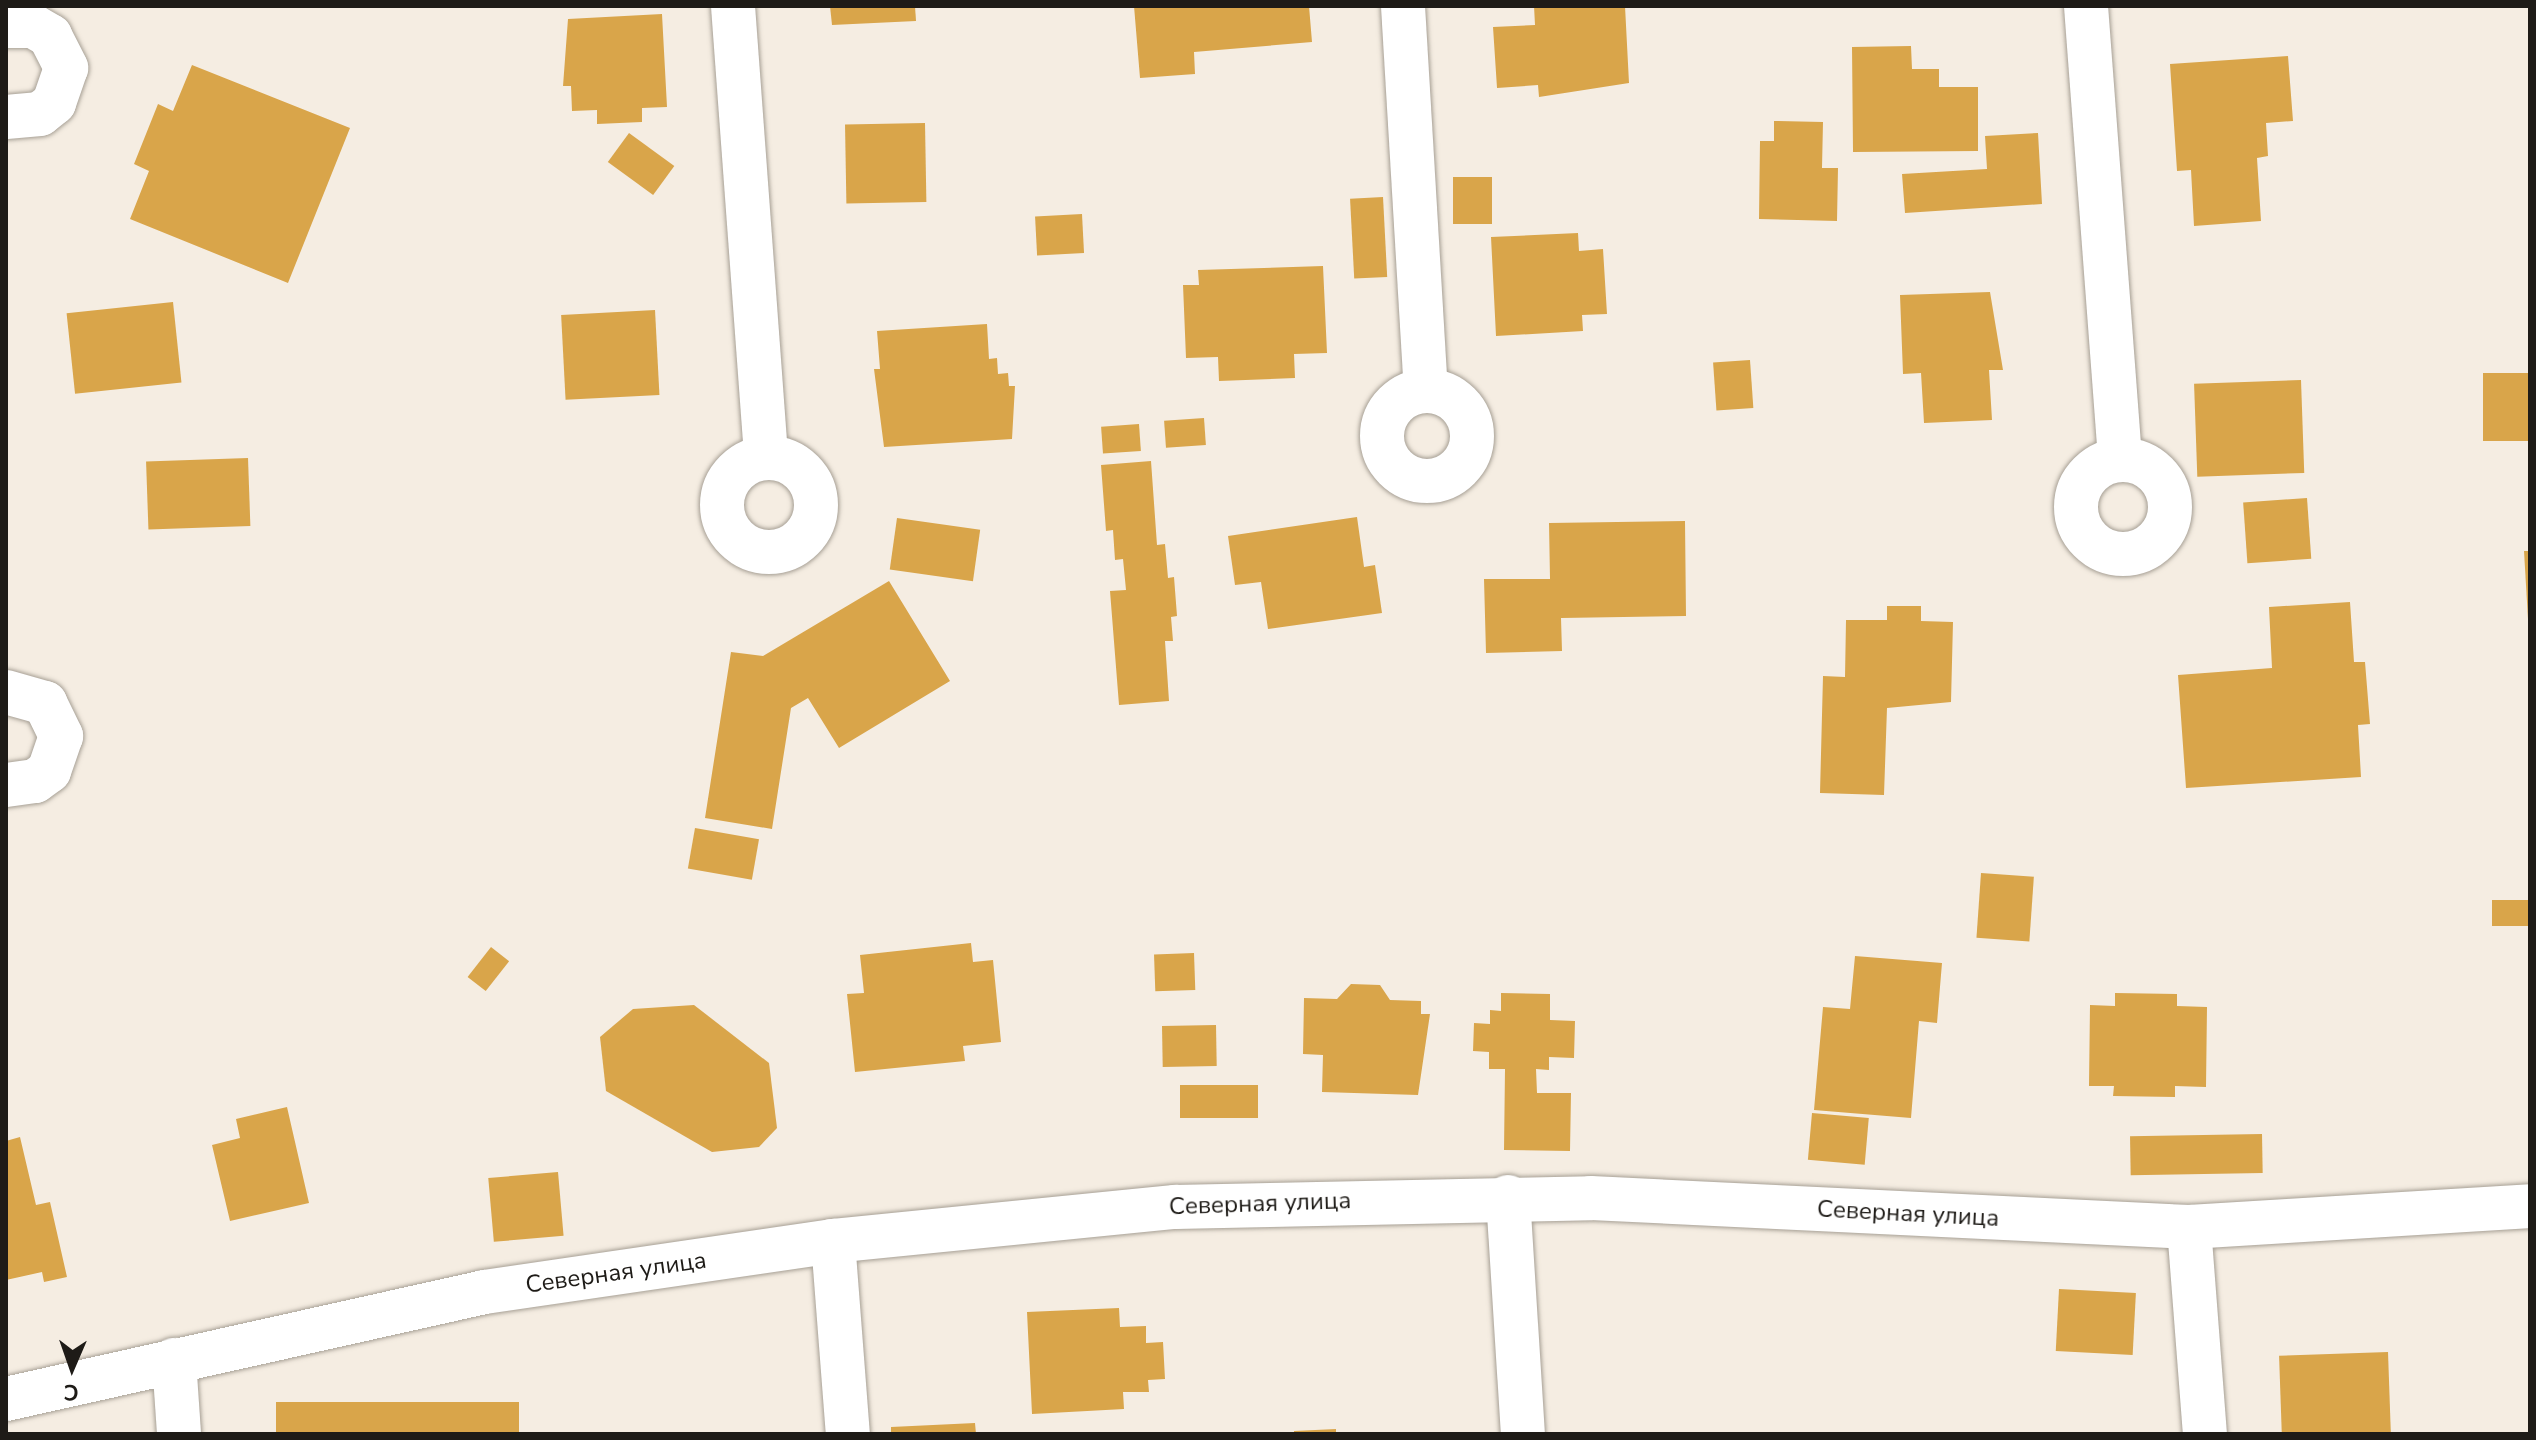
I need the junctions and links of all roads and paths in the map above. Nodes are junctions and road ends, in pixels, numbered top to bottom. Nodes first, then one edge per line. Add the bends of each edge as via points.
1 (733, 6) edge
2 (1403, 6) edge
3 (2086, 6) edge
4 (6, 26) edge
5 (6, 117) edge
6 (1426, 390) dead end
7 (766, 457) dead end
8 (2120, 459) dead end
9 (6, 692) edge
10 (6, 785) edge
11 (1508, 1197) junction
12 (2530, 1206) edge
13 (2189, 1227) junction
14 (833, 1241) junction
15 (174, 1360) junction
16 (6, 1399) edge
17 (179, 1434) edge
18 (848, 1434) edge
19 (1523, 1434) edge
20 (2205, 1434) edge

1 - 7 street
2 - 6 street
3 - 8 street
4 - 5 street via 33,26 50,36 66,68 54,103 40,114
9 - 10 street via 45,703 61,736 49,771 35,781
11 - 13 street, Северная улица
11 - 14 street, Северная улица via 1175,1207
11 - 19 street
12 - 13 street, Северная улица
13 - 20 street
14 - 15 street, Северная улица via 484,1292
14 - 18 street
15 - 16 street, Северная улица
15 - 17 street

